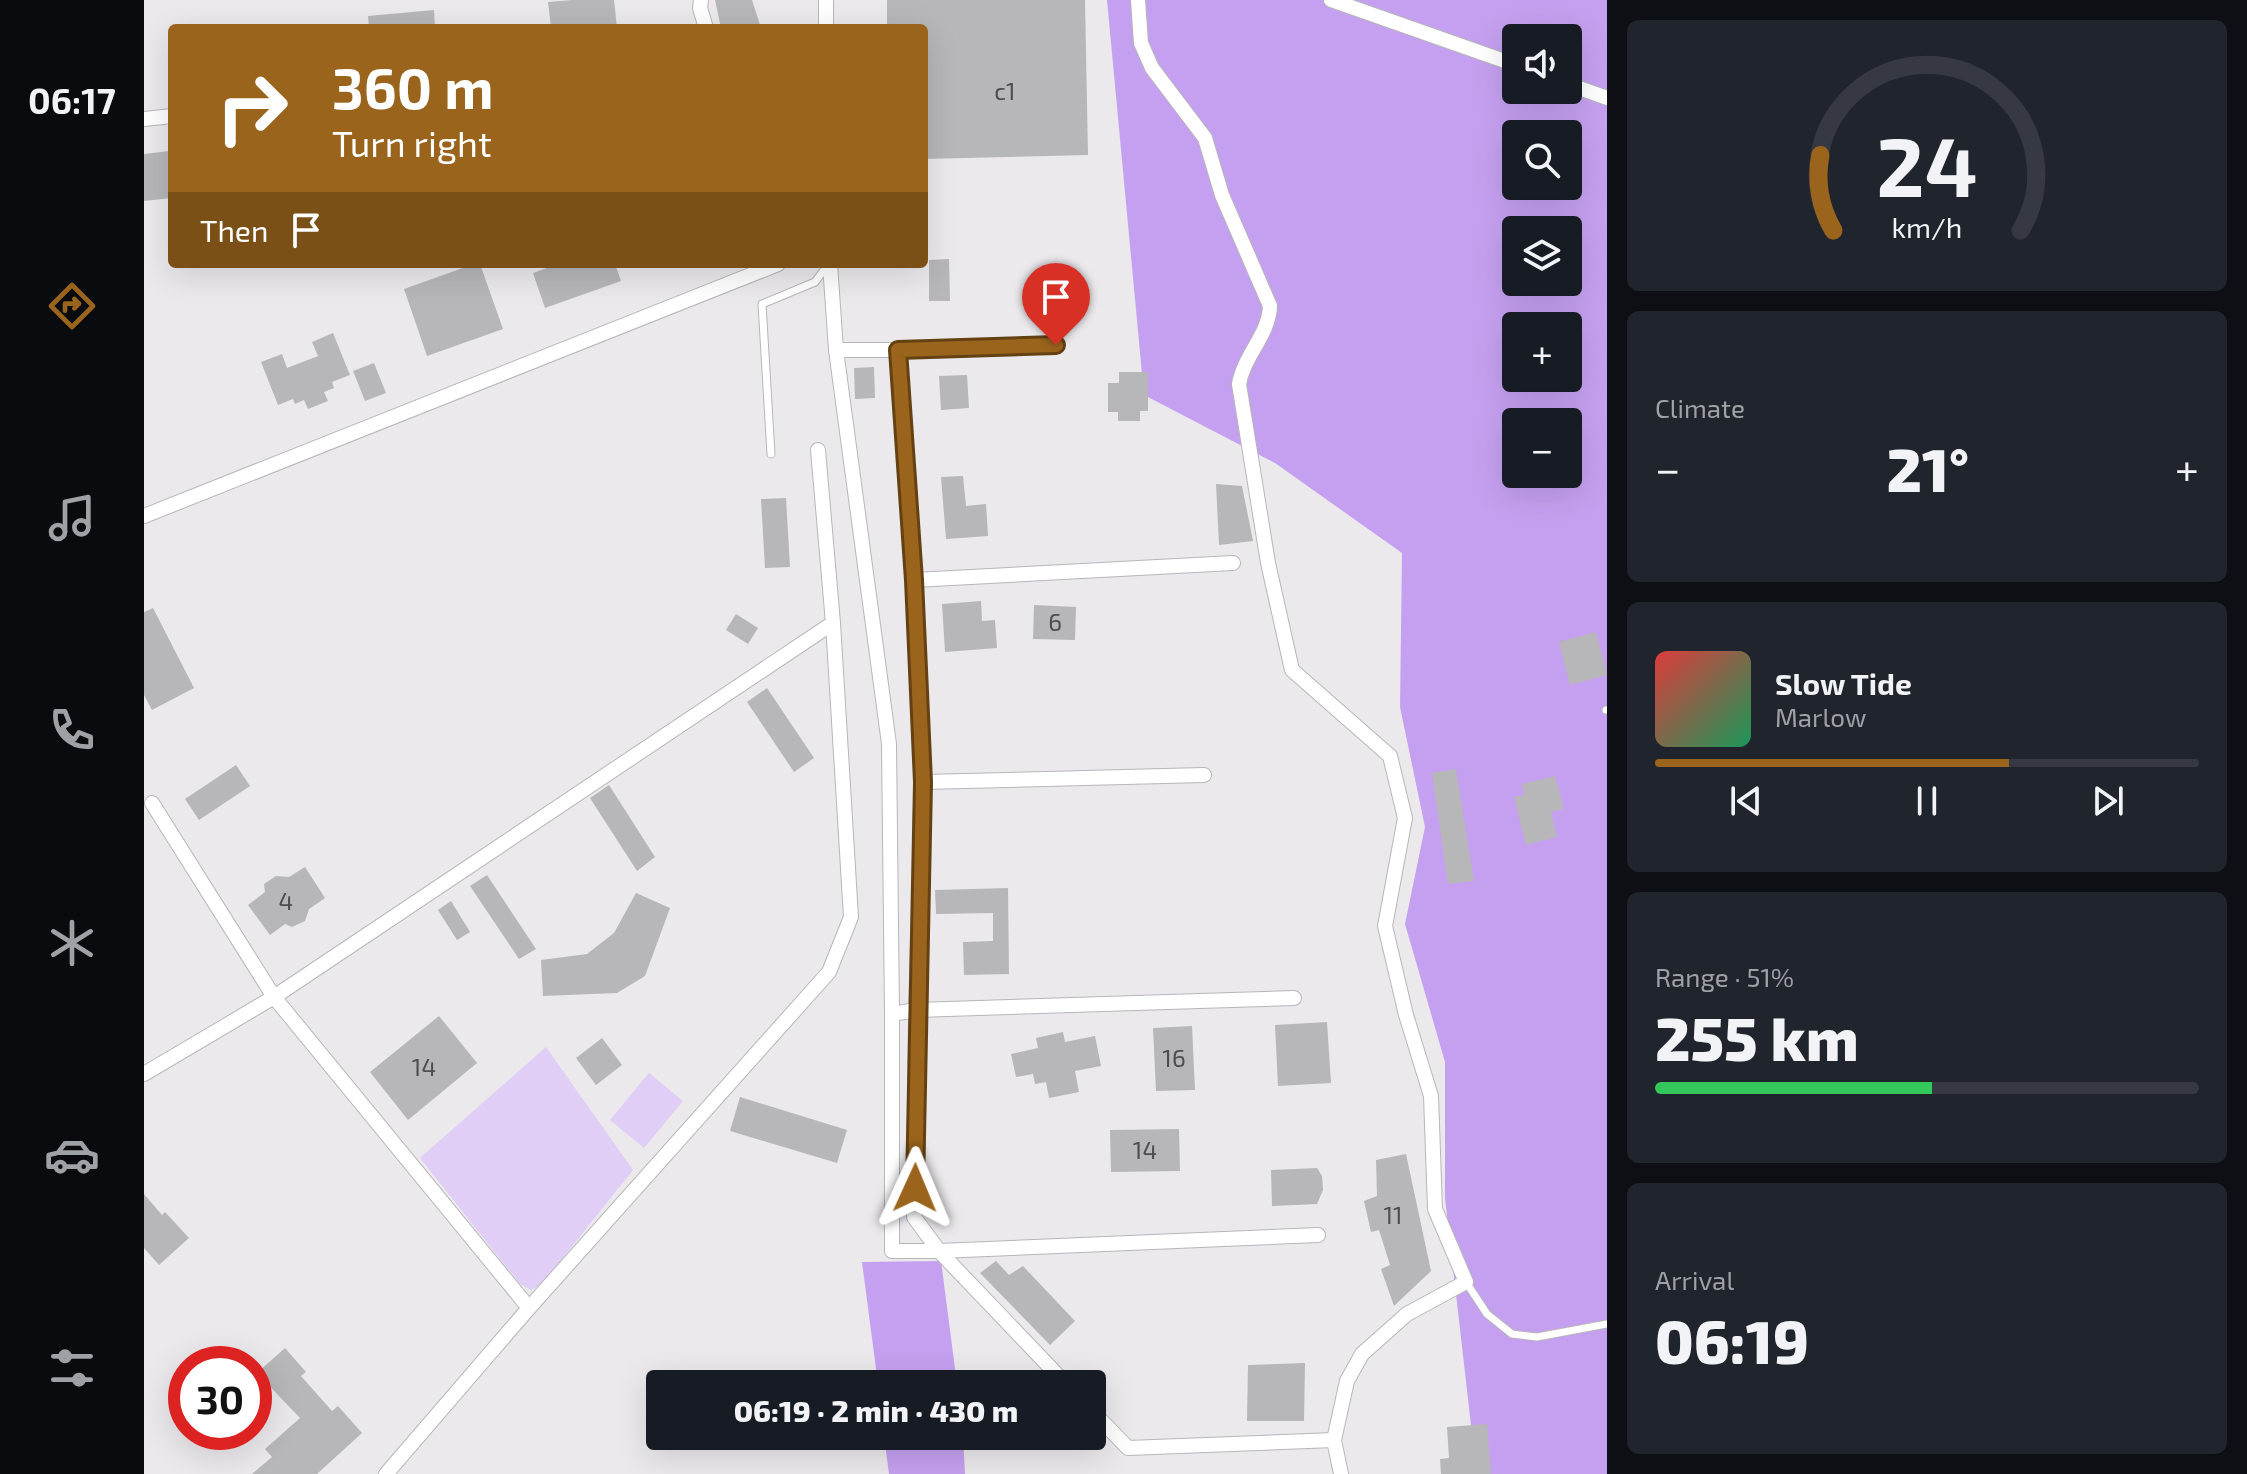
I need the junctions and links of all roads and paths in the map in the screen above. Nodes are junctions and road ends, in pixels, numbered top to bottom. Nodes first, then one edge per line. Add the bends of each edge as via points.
1 (701, 0) edge
2 (826, 0) edge
3 (1138, 0) edge
4 (1331, 0) edge
5 (705, 24) edge
6 (826, 24) edge
7 (1502, 60) edge
8 (1582, 89) edge
9 (1607, 98) edge
10 (168, 116) edge
11 (144, 119) edge
12 (768, 268) edge
13 (826, 268) edge
14 (829, 268) edge
15 (1056, 345) dead end
16 (836, 350) junction
17 (898, 350) junction
18 (818, 450) dead end
19 (771, 454) dead end
20 (144, 516) edge
21 (1233, 563) dead end
22 (914, 580) junction
23 (833, 623) junction
24 (1204, 775) dead end
25 (923, 782) junction
26 (152, 803) dead end
27 (274, 997) junction
28 (1294, 998) dead end
29 (916, 1010) junction
30 (892, 1014) junction
31 (144, 1074) edge
32 (1318, 1235) dead end
33 (939, 1251) junction
34 (1466, 1282) junction
35 (529, 1308) junction
36 (1607, 1324) edge
37 (1053, 1370) edge
38 (1106, 1425) edge
39 (1334, 1440) junction
40 (386, 1474) edge
41 (1341, 1474) edge

1 - 5 street
2 - 6 street
3 - 34 street via 1141,43 1152,68 1205,138 1222,195 1270,306 1269,322 1242,368 1239,384 1268,563 1292,670 1390,756 1405,818 1385,926 1431,1096 1435,1209
4 - 7 street
8 - 9 street
10 - 11 street
12 - 20 street
13 - 19 lane via 815,282 762,304
14 - 16 street
15 - 17 street
16 - 17 street
16 - 30 street via 889,744
17 - 22 street
18 - 23 street
21 - 22 street
22 - 25 street
23 - 27 street
23 - 35 street via 851,917 829,972
24 - 25 street
25 - 29 street
26 - 27 street
27 - 31 street
27 - 35 street
28 - 29 street
29 - 30 street
29 - 33 street via 914,1217
30 - 33 street via 892,1251
32 - 33 street
33 - 37 street
34 - 36 lane via 1487,1314 1512,1334 1537,1337
34 - 39 street via 1407,1314 1362,1354 1347,1381
35 - 40 street
38 - 39 street via 1128,1448
39 - 41 street

